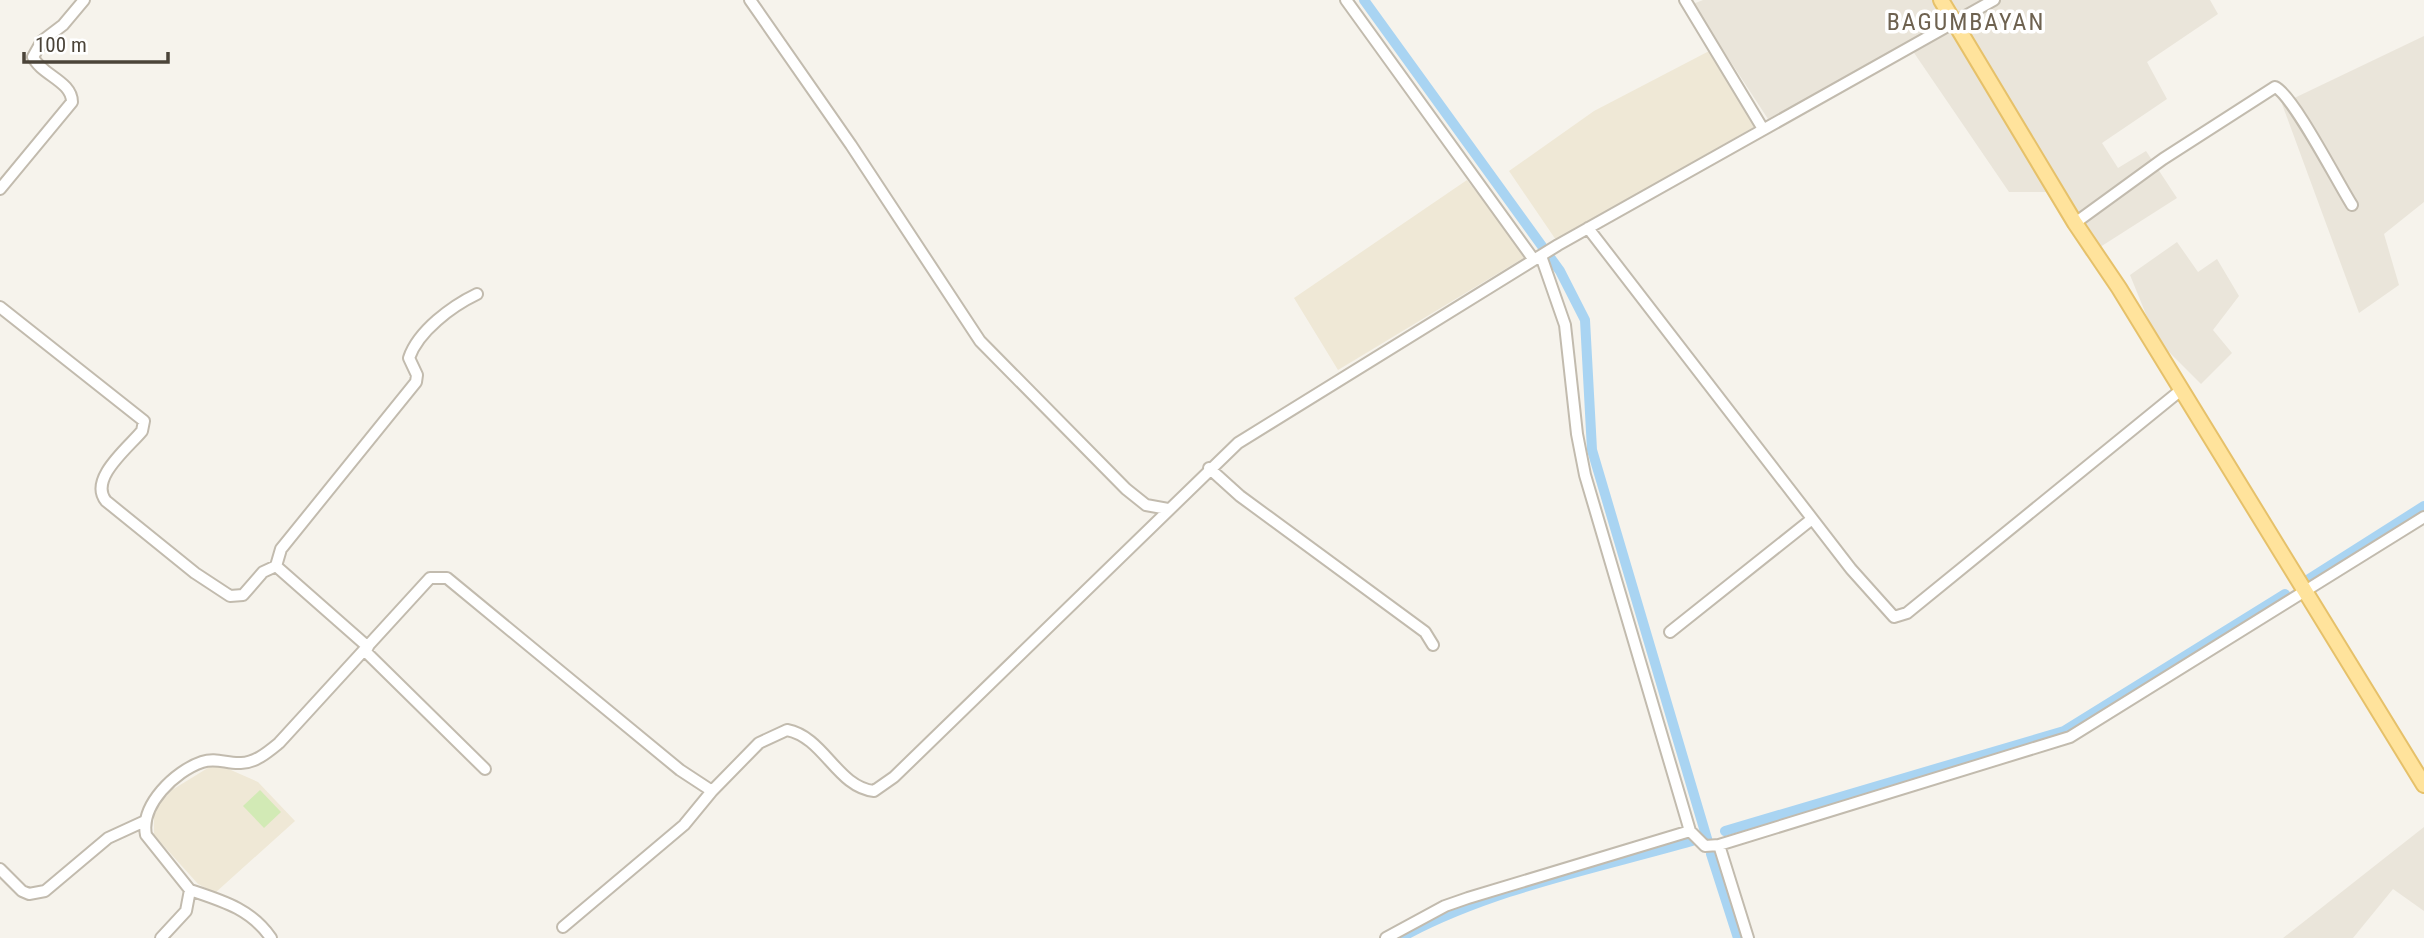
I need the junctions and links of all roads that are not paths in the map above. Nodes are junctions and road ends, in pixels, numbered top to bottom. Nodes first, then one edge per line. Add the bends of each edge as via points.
1 (84, 0) edge
2 (750, 0) edge
3 (1346, 0) edge
4 (1685, 0) edge
5 (1941, 0) edge
6 (1994, 0) edge
7 (1955, 21) junction
8 (1763, 129) junction
9 (0, 189) edge
10 (2352, 205) dead end
11 (2075, 223) junction
12 (1588, 228) junction
13 (1539, 257) junction
14 (477, 293) dead end
15 (0, 307) edge
16 (2181, 390) junction
17 (1209, 468) junction
18 (1146, 505) junction
19 (1168, 509) junction
20 (2424, 517) edge
21 (1812, 519) junction
22 (1152, 524) junction
23 (276, 566) junction
24 (2306, 592) junction
25 (1670, 632) dead end
26 (1433, 645) dead end
27 (367, 649) junction
28 (485, 769) dead end
29 (2424, 785) edge
30 (712, 791) junction
31 (145, 821) junction
32 (1690, 831) junction
33 (1719, 845) junction
34 (0, 869) edge
35 (190, 890) junction
36 (563, 927) dead end
37 (162, 938) edge
38 (271, 938) edge
39 (1386, 938) edge
40 (1748, 938) edge

1 - 9 street via 42,41 33,57 69,90 72,102
2 - 18 street via 980,341
3 - 13 street
4 - 8 street
5 - 7 main road
6 - 7 street
7 - 8 street
7 - 11 main road
8 - 12 street
10 - 11 street via 2297,113 2275,87
11 - 16 main road
12 - 13 street
12 - 21 street
13 - 17 street via 1296,404
13 - 32 street via 1565,326 1585,475
14 - 23 street via 450,310 415,347 409,358 416,382 281,549
15 - 23 street via 144,421 142,431 104,476 101,486 106,501 230,596 243,595 263,572
16 - 21 street via 1899,617 1887,612
16 - 24 main road
17 - 19 street
17 - 26 street via 1240,496 1425,632
18 - 19 street
18 - 22 street
19 - 22 street
20 - 24 street
21 - 25 street
22 - 30 street via 882,788 874,791 856,785 810,739 787,730 759,743
23 - 27 street
24 - 29 main road
24 - 33 street via 2070,737
27 - 28 street
27 - 30 street via 423,583 437,576 447,578 680,770
27 - 31 street via 279,743 242,764 213,759 187,769 153,802
30 - 36 street via 684,825
31 - 34 street via 108,838 45,891 22,891
31 - 35 street via 146,835
32 - 33 street via 1705,846
32 - 39 street via 1445,906
33 - 40 street
35 - 37 street via 186,911
35 - 38 street via 238,907

